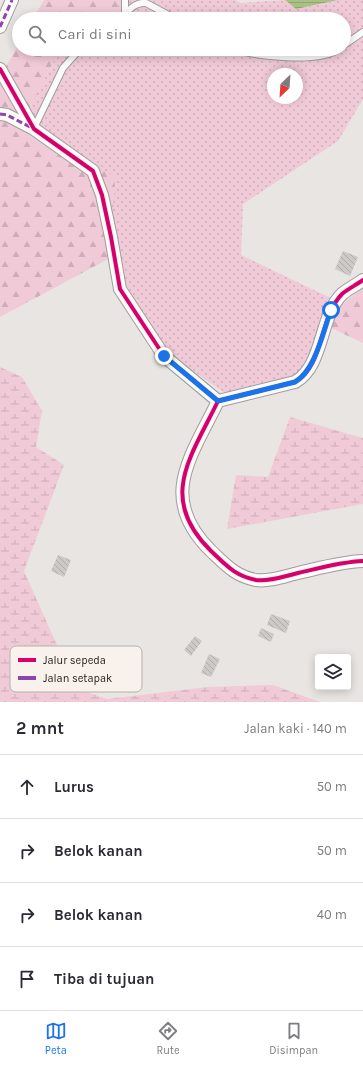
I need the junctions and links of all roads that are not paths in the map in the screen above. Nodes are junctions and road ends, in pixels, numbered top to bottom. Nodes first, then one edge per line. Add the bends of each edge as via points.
1 (12, 0) edge
2 (125, 0) edge
3 (124, 12) edge
4 (128, 12) edge
5 (163, 12) edge
6 (0, 27) edge
7 (363, 32) edge
8 (351, 40) edge
9 (74, 56) edge
10 (270, 56) edge
11 (312, 56) edge
12 (0, 69) edge
13 (0, 114) edge
14 (34, 129) junction
15 (363, 280) edge
16 (218, 401) junction
17 (363, 561) edge

1 - 6 street
2 - 3 lane
4 - 5 lane via 133,6 146,3
7 - 8 lane
9 - 14 lane via 63,68
10 - 11 lane
12 - 14 street
13 - 14 street
14 - 16 street via 93,171 102,195 120,289 164,356
15 - 16 street via 342,294 331,310 310,368 302,378 295,382
16 - 17 street via 183,479 182,493 187,518 203,543 233,572 257,580 273,579 342,562

